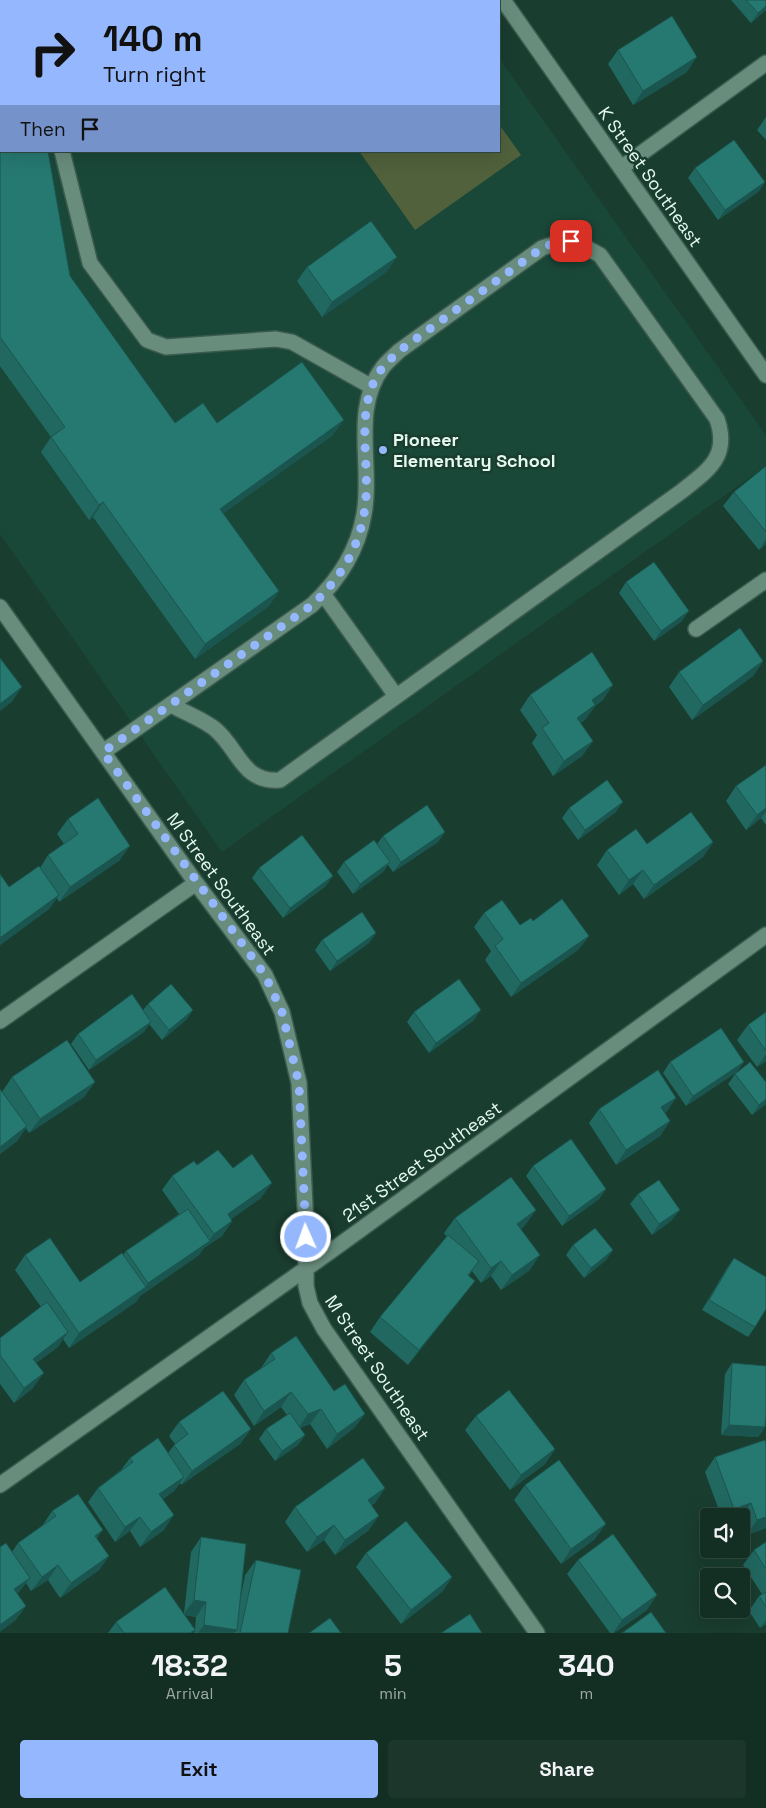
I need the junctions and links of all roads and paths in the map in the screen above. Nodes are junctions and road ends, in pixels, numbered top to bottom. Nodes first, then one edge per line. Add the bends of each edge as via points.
1 (503, 0) edge
2 (766, 62) edge
3 (62, 152) edge
4 (621, 168) junction
5 (766, 375) edge
6 (372, 388) junction
7 (766, 580) edge
8 (324, 595) junction
9 (0, 607) edge
10 (696, 630) dead end
11 (396, 696) junction
12 (170, 704) junction
13 (103, 752) junction
14 (196, 883) junction
15 (766, 934) edge
16 (0, 1022) edge
17 (305, 1269) junction
18 (0, 1485) edge
19 (537, 1633) edge

1 - 4 street, K Street Southeast
2 - 4 street
3 - 6 street via 90,264 147,340 166,347 276,339 292,342
4 - 5 street, K Street Southeast
6 - 8 street via 366,408 365,513 345,567
6 - 11 street via 383,367 399,351 542,248 571,241 600,255 607,262 717,419 722,432 717,460 688,486
7 - 10 street
8 - 11 street
8 - 12 street
9 - 13 street, M Street Southeast
11 - 12 street via 280,780 268,781 246,770 213,727
12 - 13 street
13 - 14 street, M Street Southeast
14 - 16 street
14 - 17 street, M Street Southeast via 265,975 282,1012 299,1084
15 - 17 street, 21st Street Southeast
17 - 18 street, 21st Street Southeast
17 - 19 street, M Street Southeast via 310,1302 324,1329

